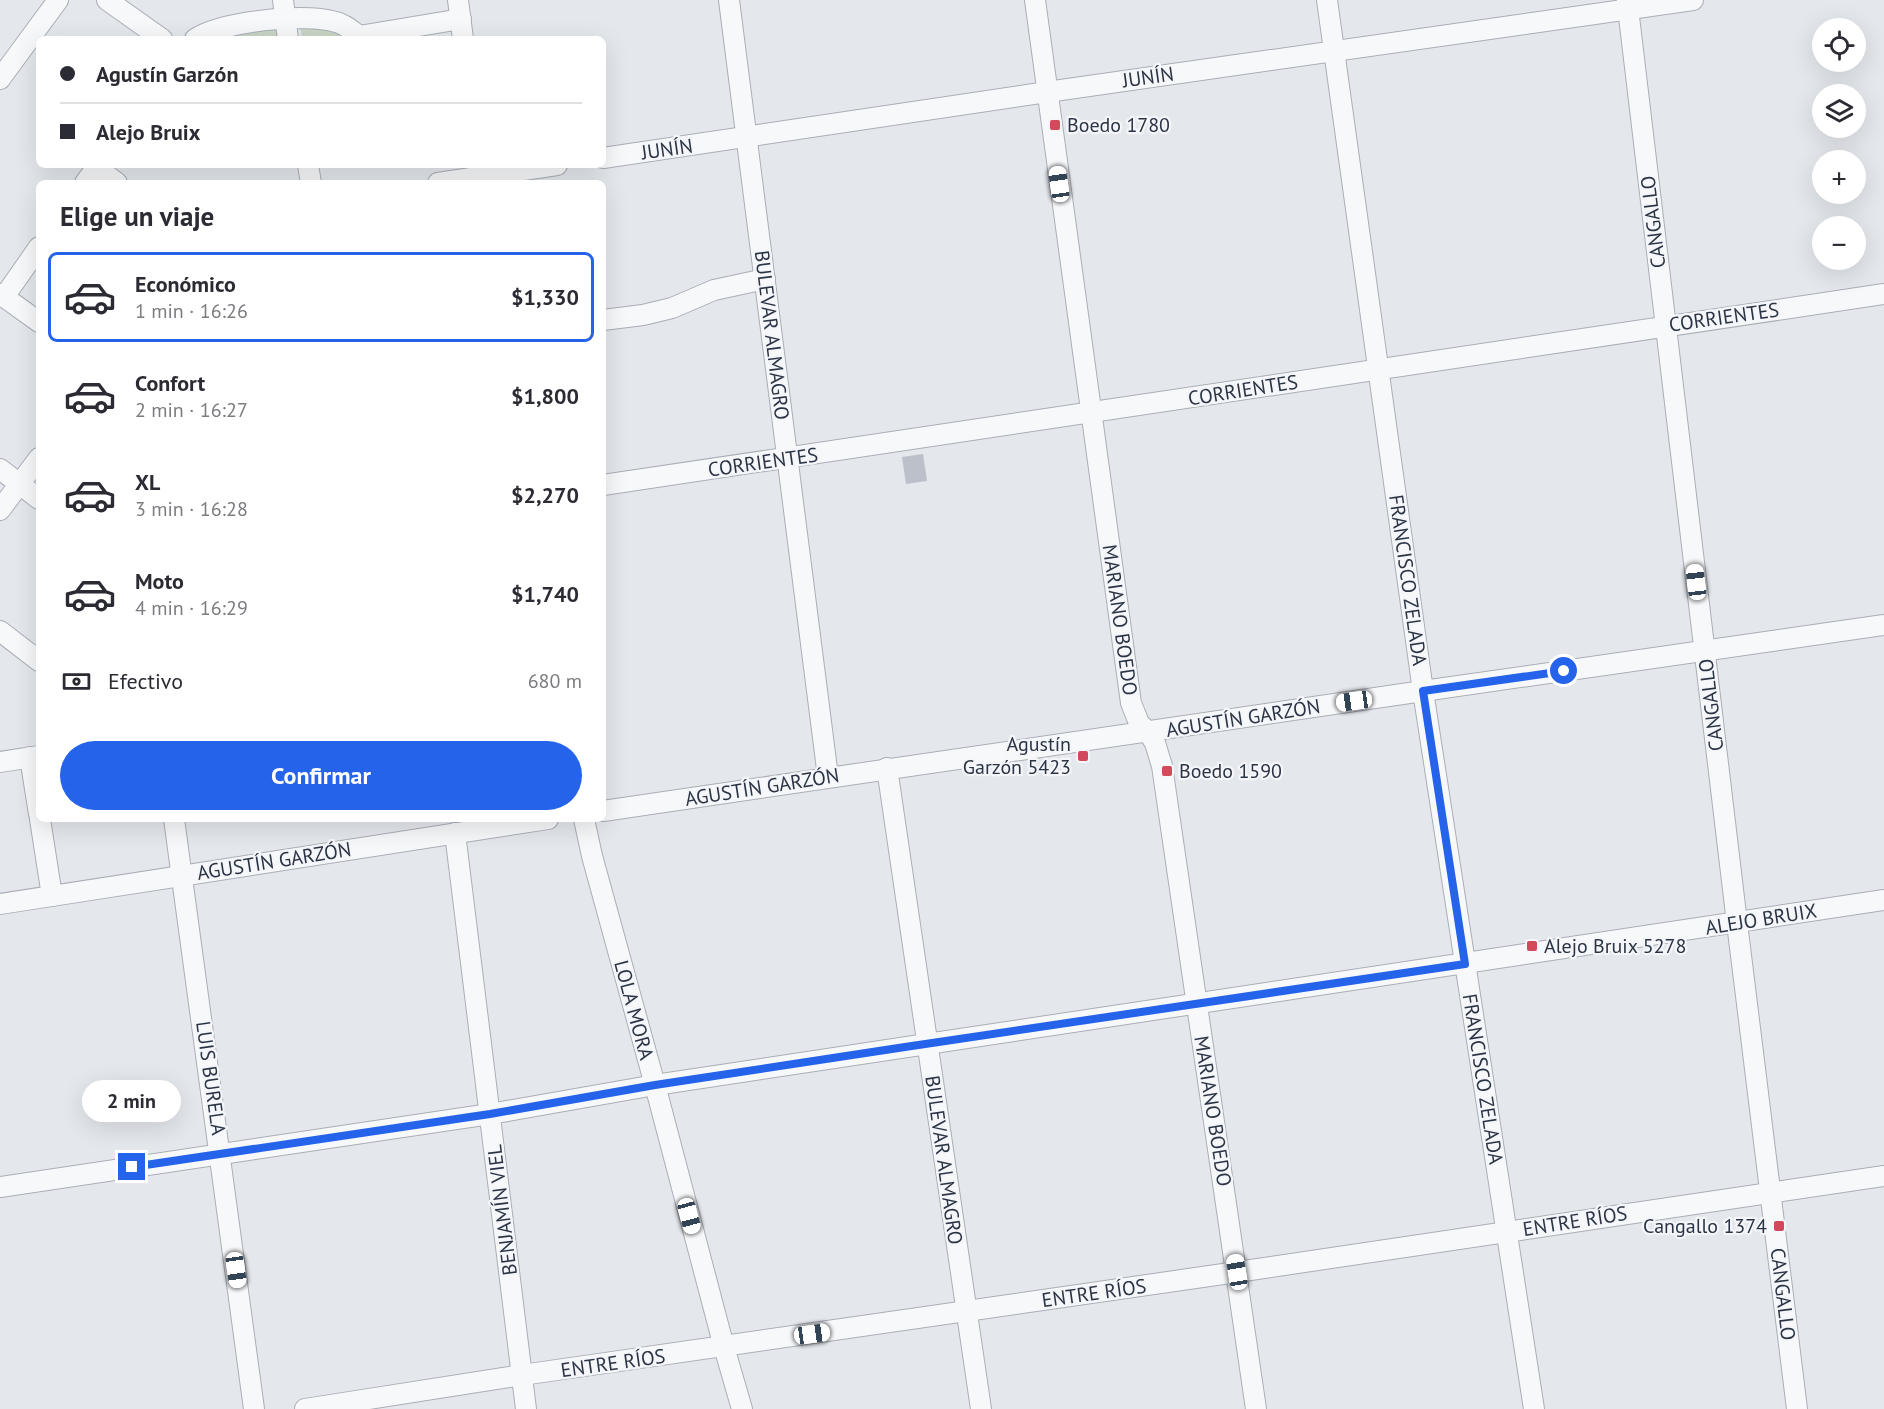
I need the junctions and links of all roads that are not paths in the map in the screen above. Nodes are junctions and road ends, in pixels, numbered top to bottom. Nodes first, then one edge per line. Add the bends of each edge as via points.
1 (58, 0) edge
2 (107, 0) edge
3 (729, 0) edge
4 (1035, 0) edge
5 (1327, 0) edge
6 (1693, 0) edge
7 (1627, 5) edge
8 (459, 9) edge
9 (285, 10) edge
10 (158, 36) edge
11 (200, 36) edge
12 (288, 36) edge
13 (356, 36) edge
14 (365, 36) edge
15 (464, 36) edge
16 (1333, 50) junction
17 (0, 79) edge
18 (1047, 92) junction
19 (747, 137) junction
20 (606, 158) edge
21 (534, 168) edge
22 (93, 172) edge
23 (482, 175) edge
24 (110, 180) edge
25 (454, 180) edge
26 (36, 251) edge
27 (765, 279) junction
28 (1884, 294) edge
29 (2, 295) edge
30 (36, 320) edge
31 (606, 320) edge
32 (1666, 326) junction
33 (1379, 369) junction
34 (1092, 413) junction
35 (787, 458) junction
36 (36, 462) edge
37 (0, 469) edge
38 (19, 484) junction
39 (606, 485) edge
40 (36, 498) edge
41 (0, 510) edge
42 (1884, 625) edge
43 (0, 631) edge
44 (1705, 652) junction
45 (36, 659) edge
46 (1423, 691) junction
47 (1148, 732) junction
48 (34, 757) edge
49 (0, 762) edge
50 (887, 768) junction
51 (828, 777) junction
52 (36, 780) edge
53 (606, 811) edge
54 (40, 822) edge
55 (174, 822) edge
56 (528, 822) edge
57 (585, 822) edge
58 (455, 833) junction
59 (183, 875) junction
60 (52, 896) junction
61 (1884, 900) edge
62 (0, 904) edge
63 (1737, 923) junction
64 (1465, 964) junction
65 (1197, 1004) junction
66 (927, 1044) junction
67 (655, 1085) junction
68 (490, 1114) junction
69 (221, 1153) junction
70 (1884, 1176) edge
71 (0, 1187) edge
72 (1770, 1192) junction
73 (1508, 1232) junction
74 (1237, 1272) junction
75 (966, 1311) junction
76 (724, 1347) junction
77 (522, 1376) junction
78 (254, 1409) edge
79 (305, 1409) edge
80 (526, 1409) edge
81 (742, 1409) edge
82 (981, 1409) edge
83 (1256, 1409) edge
84 (1534, 1409) edge
85 (1797, 1409) edge

1 - 17 street
2 - 10 street
3 - 19 street, BULEVAR ALMAGRO
4 - 18 street, MARIANO BOEDO
5 - 16 street, FRANCISCO ZELADA
6 - 7 street, JUNÍN
7 - 16 street, JUNÍN
7 - 32 street, CANGALLO
8 - 14 street
8 - 15 street
9 - 11 street via 268,19
9 - 12 street
9 - 13 street via 346,25
16 - 18 street, JUNÍN
16 - 33 street, FRANCISCO ZELADA
18 - 19 street, JUNÍN
18 - 34 street, MARIANO BOEDO
19 - 20 street, JUNÍN
19 - 27 street, BULEVAR ALMAGRO
21 - 23 street
22 - 24 street
23 - 25 street
26 - 29 street
27 - 31 street via 714,290 672,308
27 - 35 street, BULEVAR ALMAGRO
28 - 32 street, CORRIENTES
29 - 30 street
32 - 33 street, CORRIENTES
32 - 44 street, CANGALLO
33 - 34 street, CORRIENTES
33 - 46 street, FRANCISCO ZELADA
34 - 35 street, CORRIENTES
34 - 47 street, MARIANO BOEDO via 1131,703 1139,723
35 - 39 street, CORRIENTES
35 - 51 street, BULEVAR ALMAGRO
36 - 38 street
37 - 38 street
38 - 40 street
38 - 41 street
42 - 44 street, AGUSTÍN GARZÓN
43 - 45 street
44 - 46 street, AGUSTÍN GARZÓN
44 - 63 street, CANGALLO
46 - 47 street, AGUSTÍN GARZÓN
46 - 64 street, FRANCISCO ZELADA
47 - 50 street, AGUSTÍN GARZÓN
47 - 65 street, MARIANO BOEDO via 1162,766
48 - 49 street
48 - 52 street
50 - 51 street, AGUSTÍN GARZÓN
50 - 66 street, BULEVAR ALMAGRO
51 - 53 street, AGUSTÍN GARZÓN
54 - 60 street
55 - 59 street, LUIS BURELA
56 - 58 street, AGUSTÍN GARZÓN
57 - 67 street, LOLA MORA
58 - 59 street, AGUSTÍN GARZÓN
58 - 68 street, BENJAMÍN VIEL
59 - 60 street, AGUSTÍN GARZÓN
59 - 69 street, LUIS BURELA
60 - 62 street, AGUSTÍN GARZÓN
61 - 63 street, ALEJO BRUIX
63 - 64 street, ALEJO BRUIX
63 - 72 street, CANGALLO
64 - 65 street, ALEJO BRUIX
64 - 73 street, FRANCISCO ZELADA
65 - 66 street, ALEJO BRUIX
65 - 74 street, MARIANO BOEDO
66 - 67 street, ALEJO BRUIX
66 - 75 street, BULEVAR ALMAGRO
67 - 68 street, ALEJO BRUIX
67 - 76 street, LOLA MORA
68 - 69 street, ALEJO BRUIX
68 - 77 street, BENJAMÍN VIEL
69 - 71 street, ALEJO BRUIX
69 - 78 street, LUIS BURELA
70 - 72 street, ENTRE RÍOS
72 - 73 street, ENTRE RÍOS
72 - 85 street, CANGALLO
73 - 74 street, ENTRE RÍOS
73 - 84 street, FRANCISCO ZELADA
74 - 75 street, ENTRE RÍOS
74 - 83 street, MARIANO BOEDO
75 - 76 street, ENTRE RÍOS
75 - 82 street, BULEVAR ALMAGRO
76 - 77 street, ENTRE RÍOS
76 - 81 street, LOLA MORA
77 - 79 street, ENTRE RÍOS
77 - 80 street, BENJAMÍN VIEL

